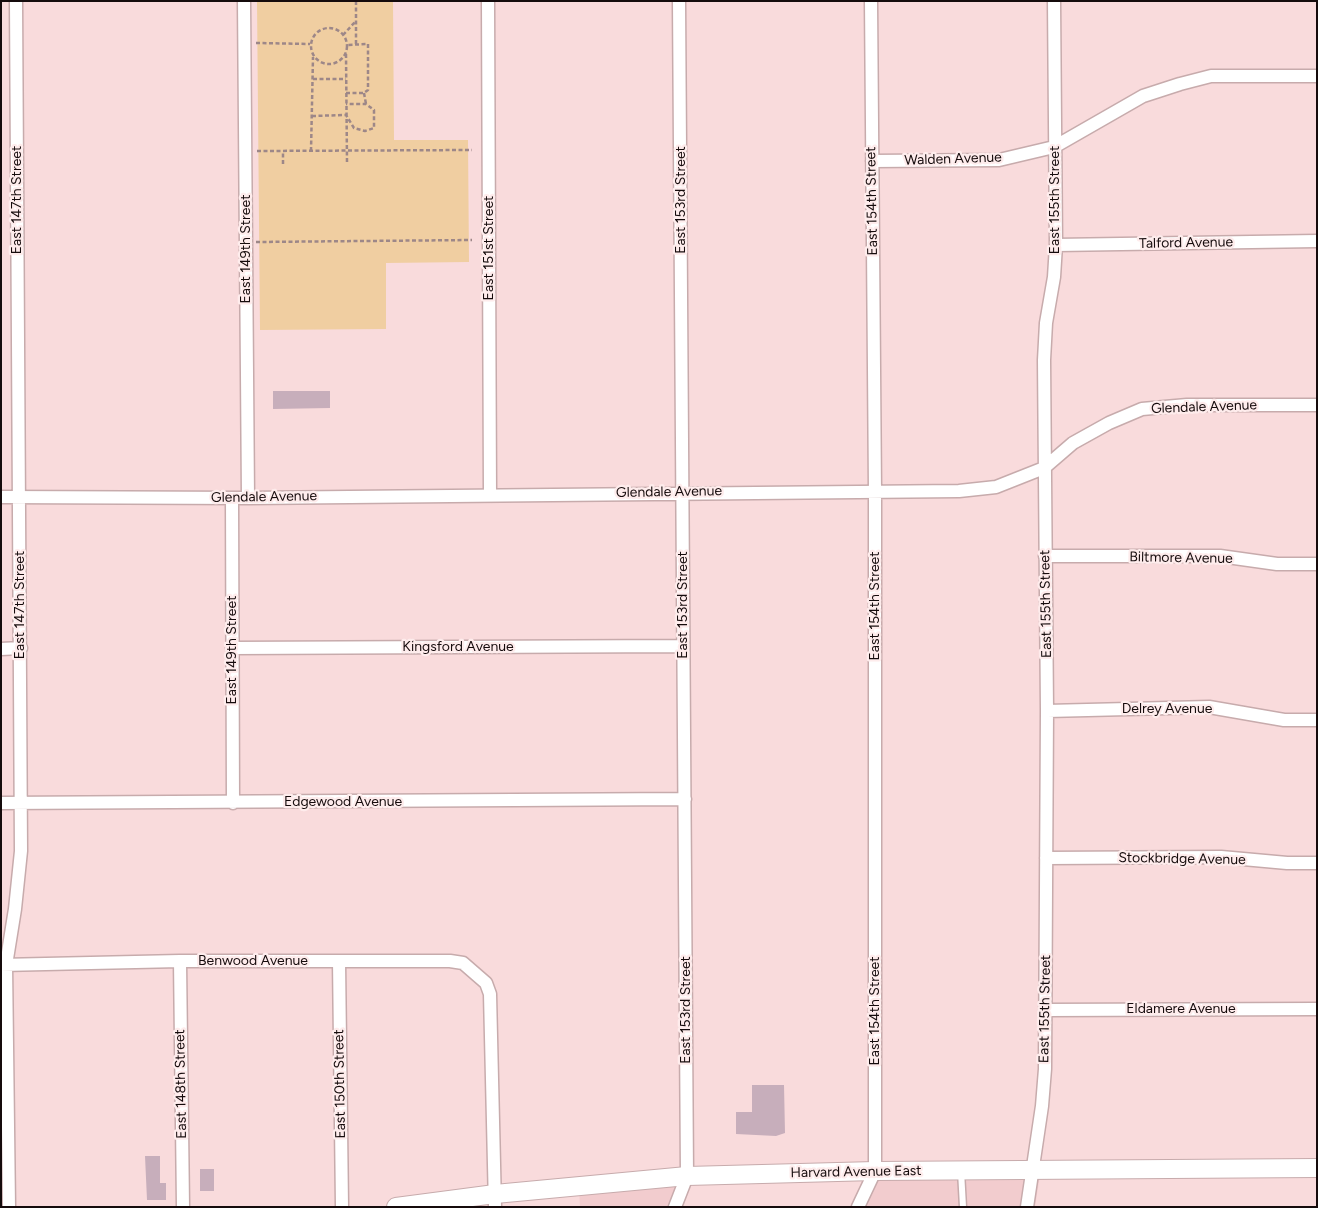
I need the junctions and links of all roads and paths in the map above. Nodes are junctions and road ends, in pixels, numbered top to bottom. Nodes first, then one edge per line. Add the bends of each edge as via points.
1 (16, 1) edge
2 (244, 1) edge
3 (356, 1) edge
4 (488, 1) edge
5 (679, 1) edge
6 (871, 1) edge
7 (1054, 1) edge
8 (356, 20) junction
9 (343, 35) junction
10 (255, 42) dead end
11 (310, 44) junction
12 (347, 45) junction
13 (356, 45) junction
14 (346, 52) junction
15 (313, 55) junction
16 (1317, 76) edge
17 (312, 79) junction
18 (346, 79) junction
19 (346, 93) junction
20 (364, 93) junction
21 (346, 104) junction
22 (366, 104) junction
23 (346, 115) junction
24 (312, 116) junction
25 (1054, 148) junction
26 (255, 150) dead end
27 (283, 150) junction
28 (311, 150) junction
29 (346, 150) junction
30 (472, 150) dead end
31 (872, 161) junction
32 (347, 162) dead end
33 (283, 164) dead end
34 (472, 240) dead end
35 (1317, 241) edge
36 (255, 242) dead end
37 (1056, 245) junction
38 (1317, 405) edge
39 (1044, 468) junction
40 (875, 491) junction
41 (683, 492) junction
42 (490, 494) junction
43 (1, 497) edge
44 (20, 497) junction
45 (232, 498) junction
46 (248, 498) junction
47 (1045, 556) junction
48 (1317, 564) edge
49 (683, 646) junction
50 (1, 648) edge
51 (21, 648) junction
52 (232, 648) junction
53 (1047, 711) junction
54 (1317, 720) edge
55 (685, 799) junction
56 (1, 803) edge
57 (21, 803) junction
58 (232, 803) junction
59 (1046, 858) junction
60 (1317, 863) edge
61 (180, 961) junction
62 (338, 961) junction
63 (3, 965) edge
64 (1317, 1009) edge
65 (1046, 1010) junction
66 (1317, 1168) edge
67 (1031, 1169) junction
68 (961, 1170) junction
69 (875, 1171) junction
70 (687, 1176) junction
71 (495, 1200) edge
72 (9, 1207) edge
73 (183, 1207) edge
74 (342, 1207) edge
75 (396, 1207) edge
76 (675, 1207) edge
77 (858, 1207) edge
78 (963, 1207) edge
79 (1027, 1207) edge

1 - 44 street, East 147th Street
2 - 46 street, East 149th Street
3 - 8 path
4 - 42 street, East 151st Street
5 - 41 street, East 153rd Street
6 - 31 street, East 154th Street
7 - 25 street, East 155th Street
8 - 9 path
8 - 13 path
9 - 11 path via 339,30 326,28 316,33
9 - 12 path
10 - 11 path
11 - 15 path
12 - 13 path
12 - 14 path
13 - 20 path via 368,44 368,90
14 - 15 path via 333,64 322,63
14 - 18 path
15 - 17 path
16 - 25 street, Walden Avenue via 1210,76 1180,84 1143,96
17 - 18 path
17 - 24 path
18 - 19 path
19 - 20 path
19 - 21 path
20 - 22 path
21 - 22 path
21 - 23 path
22 - 23 path via 374,110 374,128 365,131 354,128
23 - 24 path
23 - 29 path
24 - 28 path
25 - 31 street, Walden Avenue via 999,160
25 - 37 street, East 155th Street
26 - 27 path
27 - 28 path
27 - 33 path
28 - 29 path
29 - 30 path
29 - 32 path
31 - 40 street, East 154th Street
34 - 36 path
35 - 37 street, Talford Avenue
37 - 39 street, East 155th Street via 1044,360
38 - 39 street, Glendale Avenue via 1187,405 1142,409 1073,443
39 - 40 street, Glendale Avenue via 996,487 959,491
39 - 47 street, East 155th Street
40 - 41 street, Glendale Avenue
40 - 69 street, East 154th Street
41 - 42 street, Glendale Avenue
41 - 49 street, East 153rd Street
42 - 46 street, Glendale Avenue
43 - 44 street, Glendale Avenue
44 - 45 street, Glendale Avenue
44 - 51 street, East 147th Street
45 - 46 street, Glendale Avenue
45 - 52 street, East 149th Street
47 - 48 street, Biltmore Avenue via 1220,556 1277,564
47 - 53 street, East 155th Street
49 - 52 street, Kingsford Avenue
49 - 55 street, East 153rd Street
50 - 51 street
51 - 57 street, East 147th Street
52 - 58 street, East 149th Street
53 - 54 street, Delrey Avenue via 1208,707 1284,720
53 - 59 street, East 155th Street
55 - 58 street, Edgewood Avenue
55 - 70 street, East 153rd Street
56 - 57 street, Edgewood Avenue
57 - 58 street, Edgewood Avenue
57 - 63 street, East 147th Street via 21,851 15,909
59 - 60 street, Stockbridge Avenue via 1221,857
59 - 65 street, East 155th Street
61 - 62 street, Benwood Avenue
61 - 63 street, Benwood Avenue
61 - 73 street, East 148th Street
62 - 71 street, Benwood Avenue via 450,961 463,964 486,982 490,994
62 - 74 street, East 150th Street
63 - 72 street, East 147th Street
64 - 65 street, Eldamere Avenue
65 - 67 street, East 155th Street via 1042,1106
66 - 67 main road, Harvard Avenue East
67 - 68 main road, Harvard Avenue East
67 - 79 street, East 155th Street
68 - 69 main road, Harvard Avenue East
68 - 78 lane
69 - 70 main road, Harvard Avenue East
69 - 77 street, East 154th Street
70 - 71 main road, Harvard Avenue East
70 - 76 street, East 153rd Street
71 - 75 main road, Harvard Avenue East

